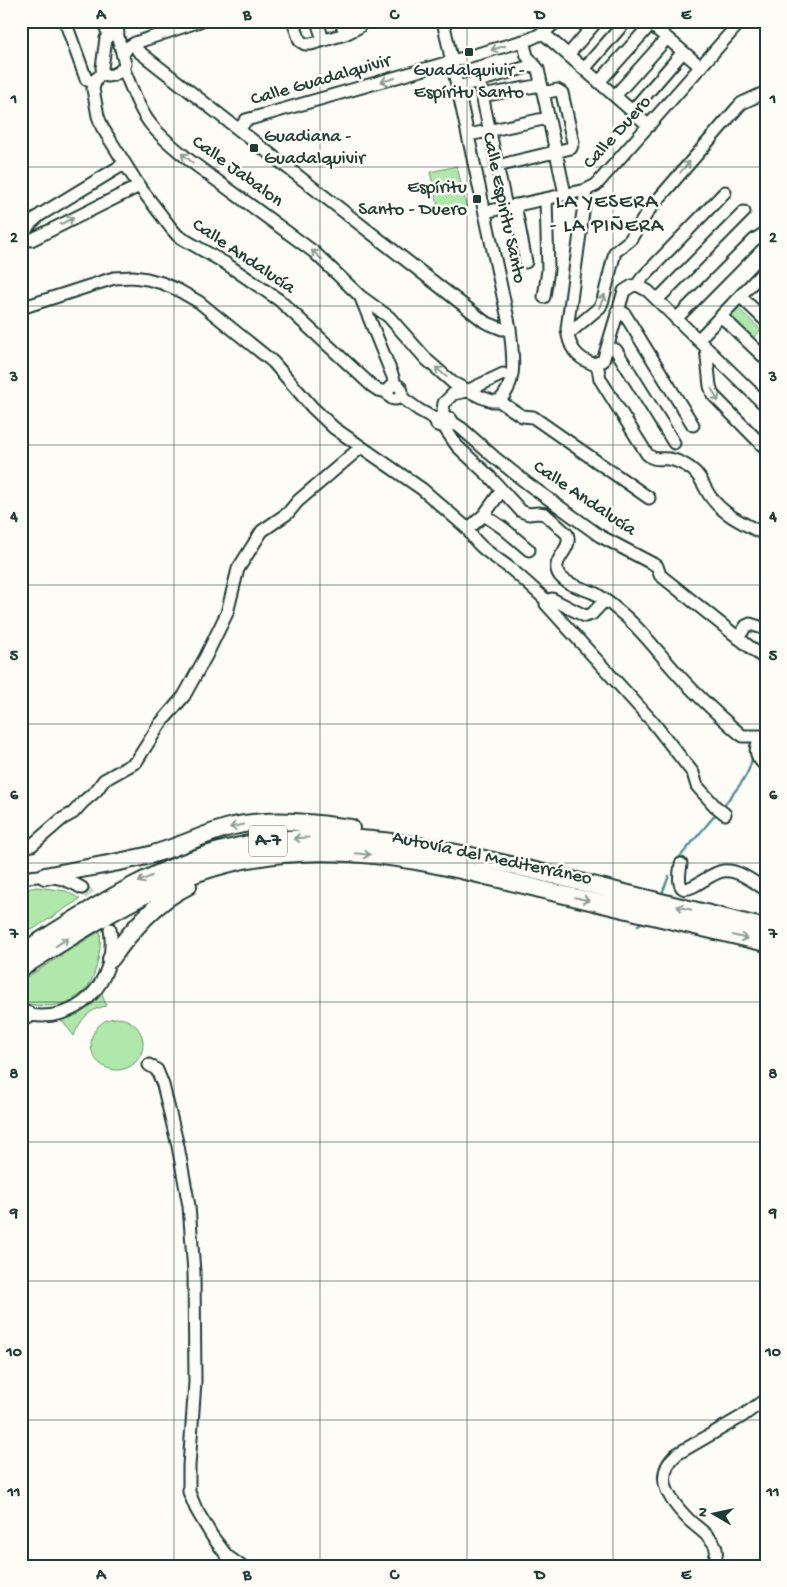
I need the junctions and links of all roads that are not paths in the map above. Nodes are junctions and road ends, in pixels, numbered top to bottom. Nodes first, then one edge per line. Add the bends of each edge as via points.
1 (65, 21) edge
2 (111, 21) edge
3 (200, 21) edge
4 (293, 21) edge
5 (317, 21) edge
6 (341, 21) edge
7 (361, 21) edge
8 (443, 21) edge
9 (557, 21) edge
10 (597, 21) edge
11 (626, 21) edge
12 (741, 21) edge
13 (649, 23) edge
14 (544, 33) junction
15 (345, 34) junction
16 (667, 38) junction
17 (323, 40) junction
18 (523, 41) junction
19 (121, 42) junction
20 (683, 52) junction
21 (568, 55) junction
22 (452, 62) junction
23 (534, 65) junction
24 (701, 67) junction
25 (123, 68) junction
26 (584, 69) junction
27 (103, 73) junction
28 (478, 81) junction
29 (599, 82) junction
30 (94, 84) junction
31 (458, 87) junction
32 (542, 89) junction
33 (766, 92) edge
34 (482, 96) junction
35 (615, 96) junction
36 (632, 111) junction
37 (548, 118) junction
38 (649, 126) junction
39 (239, 130) junction
40 (489, 131) junction
41 (469, 135) junction
42 (556, 153) junction
43 (124, 164) junction
44 (497, 166) junction
45 (139, 186) junction
46 (586, 190) junction
47 (725, 192) dead end
48 (564, 194) junction
49 (546, 198) junction
50 (510, 206) junction
51 (485, 212) junction
52 (744, 212) dead end
53 (766, 232) edge
54 (23, 238) edge
55 (526, 262) dead end
56 (764, 273) edge
57 (637, 285) junction
58 (356, 293) junction
59 (740, 296) junction
60 (544, 297) dead end
61 (657, 300) junction
62 (21, 308) edge
63 (617, 311) junction
64 (721, 316) junction
65 (676, 319) junction
66 (766, 321) edge
67 (510, 328) junction
68 (568, 334) junction
69 (702, 344) junction
70 (608, 347) junction
71 (766, 359) edge
72 (597, 363) junction
73 (503, 374) dead end
74 (391, 388) junction
75 (468, 390) junction
76 (499, 401) junction
77 (766, 406) edge
78 (443, 421) junction
79 (693, 425) dead end
80 (674, 443) dead end
81 (360, 448) junction
82 (766, 450) edge
83 (502, 490) junction
84 (649, 498) dead end
85 (484, 515) junction
86 (468, 529) junction
87 (766, 538) edge
88 (530, 550) dead end
89 (605, 600) junction
90 (547, 601) junction
91 (766, 629) edge
92 (738, 638) junction
93 (766, 660) edge
94 (764, 737) edge
95 (766, 766) edge
96 (724, 814) dead end
97 (405, 844) junction
98 (21, 848) edge
99 (340, 851) junction
100 (681, 864) dead end
101 (45, 876) junction
102 (21, 879) edge
103 (537, 880) junction
104 (82, 888) tunnel mouth
105 (766, 890) edge
106 (766, 928) edge
107 (110, 929) dead end
108 (766, 943) edge
109 (21, 952) edge
110 (111, 959) junction
111 (21, 968) edge
112 (24, 1015) edge
113 (149, 1065) dead end
114 (766, 1399) edge
115 (241, 1566) edge
116 (710, 1566) edge

1 - 30 street via 86,79
2 - 19 street
3 - 19 street
4 - 17 street via 302,43
5 - 17 street
6 - 15 street
7 - 15 street via 359,27
8 - 22 street, Calle Espiritu Santo
9 - 14 street, Calle Guadalquivir
10 - 21 street
11 - 26 street
12 - 24 street, Calle Duero
13 - 16 street
13 - 29 street
14 - 18 street, Calle Guadalquivir
14 - 21 street
15 - 17 street
16 - 20 street
16 - 35 street
18 -> 22 street, Calle Guadalquivir
18 - 23 street via 527,56
19 - 25 street via 125,60
19 - 27 street via 106,40
19 - 39 street via 138,51
20 - 24 street
20 - 36 street
21 - 26 street
22 - 31 street, Calle Espiritu Santo
22 -> 39 street, Calle Guadalquivir via 246,120
23 - 28 street
23 - 32 street via 538,69
24 - 38 street, Calle Duero
25 - 27 street via 114,75
58 -> 25 street, Calle Jabalon via 314,252 189,160 161,135 145,116
26 - 29 street
27 - 30 street
28 - 31 street
28 - 34 street
29 - 35 street
30 - 43 street, Calle Andalucía via 102,127
31 - 41 street, Calle Espiritu Santo
32 - 34 street
32 - 37 street
32 - 42 street via 562,93 573,144 570,150
68 -> 33 street via 600,307 615,252 633,237 640,221 738,106
34 - 40 street
35 - 36 street
36 - 38 street
37 - 40 street
37 - 42 street
38 - 46 street, Calle Duero via 596,185
39 - 67 street via 485,322 502,329
40 - 41 street
40 - 44 street
41 - 51 street, Calle Espiritu Santo
42 - 44 street
42 - 48 street
43 - 45 street, Calle Andalucía
43 - 54 street via 40,215 29,225
44 - 50 street
54 -> 45 street via 31,240
45 - 74 street, Calle Andalucía via 178,236 226,263 279,300 372,386 378,390
46 - 48 street, Calle Duero
46 - 68 street
47 - 57 street
48 - 49 street, Calle Duero
49 - 50 street, Calle Duero
49 - 60 street via 548,270
50 - 51 street, Calle Duero
50 - 55 street
51 - 67 street, Calle Espiritu Santo
52 - 61 street
53 - 65 street via 754,240
56 - 59 street
57 - 61 street
57 - 63 street via 624,291
58 - 74 street via 393,377
75 -> 58 street, Calle Jabalon via 453,383 389,318
59 - 64 street
59 - 66 street
61 - 65 street
62 - 81 street via 114,278 133,277 162,283 199,302 273,362 312,407
63 - 70 street
63 - 79 street via 624,313
64 - 69 street
64 - 71 street
65 - 69 street
67 - 76 street, Calle Espiritu Santo via 511,384
68 - 72 street via 571,348 577,355
69 - 77 street
69 -> 82 street via 713,395
70 - 72 street via 604,358
70 - 80 street via 616,350
72 - 87 street via 600,379 647,454 654,459 669,459 689,467 698,474 719,506
73 - 75 street
74 - 78 street, Calle Andalucía via 392,399 401,397
75 - 76 street, Calle Jabalon
75 - 78 street via 447,398
76 - 84 street, Calle Jabalon via 522,416 533,417
78 - 83 street via 458,446
78 - 92 street, Calle Andalucía via 461,428 521,479 600,536 657,566 660,575
81 - 86 street via 422,489
81 - 98 street via 288,513 262,531 238,569 227,613 206,656 184,696 160,724 136,762 104,780 73,813 41,839
83 - 85 street
83 - 89 street via 521,511 545,514 567,534 568,546 557,568 561,577
85 - 86 street
85 - 88 street
86 - 90 street via 482,547
89 - 90 street via 592,614 585,616 552,599
89 - 94 street via 627,618 740,734
90 - 96 street via 547,607 652,721 693,773 697,786
91 - 92 street via 750,624
92 - 93 street, Calle Andalucía
94 - 95 street via 758,742 756,752
97 -> 101 highway via 382,833 350,828 305,822 256,823 226,828 146,856
97 - 103 highway, Autovía del Mediterráneo / A-7 via 458,853
97 -> 109 highway, Autovía del Mediterráneo / A-7 via 323,837 264,841 226,849 144,879
99 -> 103 highway, Autovía del Mediterráneo / A-7 via 399,857
99 - 110 highway via 321,857 235,870 185,888 156,907
111 -> 99 highway, Autovía del Mediterráneo / A-7 via 122,906 184,878 245,859
100 - 105 street via 678,881 682,888 696,887 708,877 728,871 744,876
101 - 102 street
101 - 104 street via 65,879
106 -> 103 highway, Autovía del Mediterráneo / A-7
103 -> 108 highway, Autovía del Mediterráneo / A-7
107 - 110 street
110 - 112 street via 99,987 85,1001 58,1014
113 - 115 street via 157,1070 163,1085 189,1206 194,1272 195,1382 189,1492 212,1536 227,1556
114 - 116 street via 678,1454 666,1468 665,1487 689,1520 714,1543 715,1557

